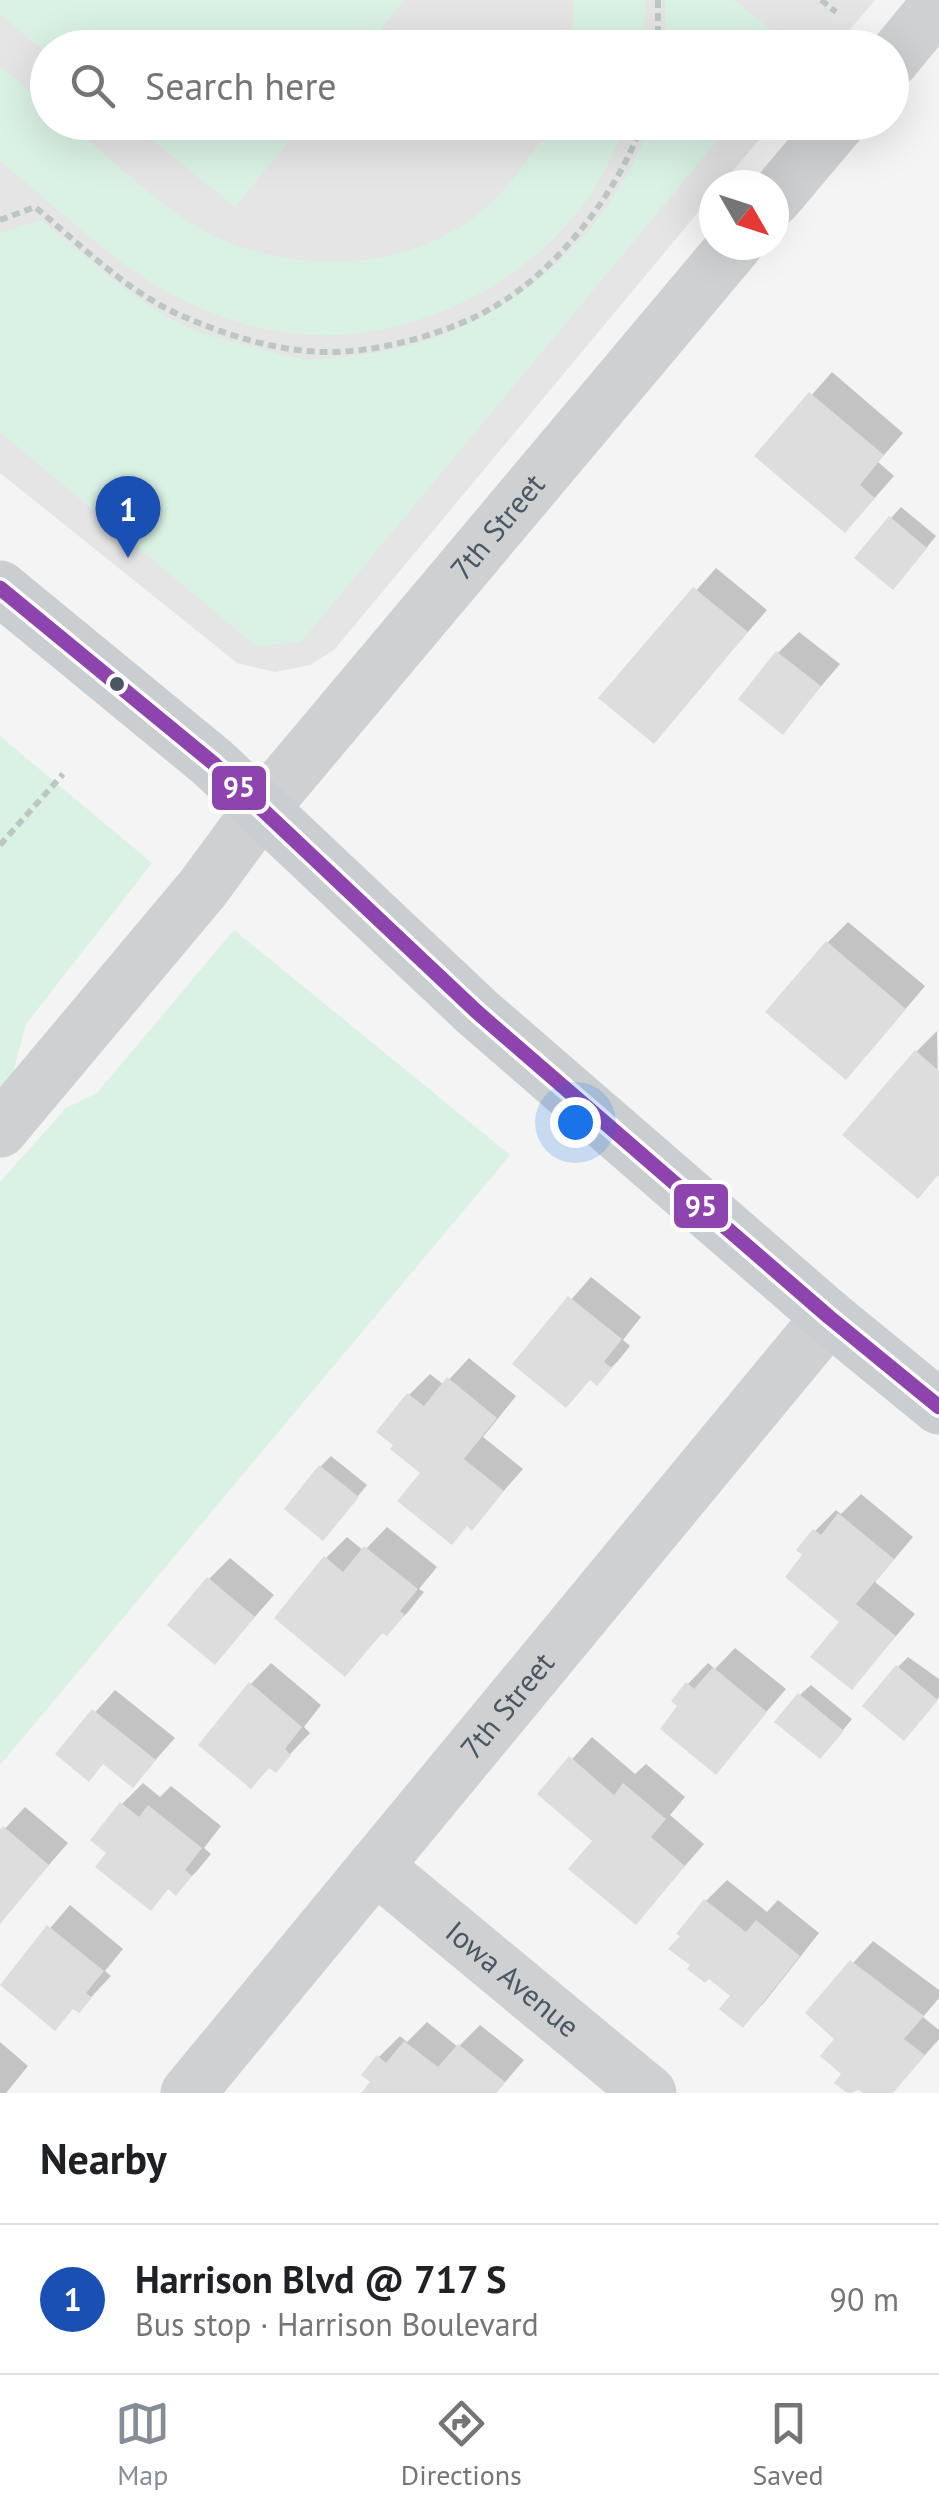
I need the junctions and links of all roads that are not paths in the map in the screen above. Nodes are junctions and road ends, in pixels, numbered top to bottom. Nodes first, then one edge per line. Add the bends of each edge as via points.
1 (939, 3) edge
2 (909, 39) edge
3 (823, 140) edge
4 (789, 181) edge
5 (723, 260) edge
6 (0, 588) edge
7 (261, 809) junction
8 (0, 1130) edge
9 (829, 1317) junction
10 (939, 1408) edge
11 (375, 1866) junction
12 (188, 2093) edge
13 (649, 2093) edge

1 - 2 street
3 - 4 street
5 - 7 street, 7th Street
6 - 7 main road
7 - 8 street, 7th Street
7 - 9 main road via 477,1012
9 - 10 main road
9 - 11 street, 7th Street
11 - 12 street, 7th Street
11 - 13 street, Iowa Avenue

